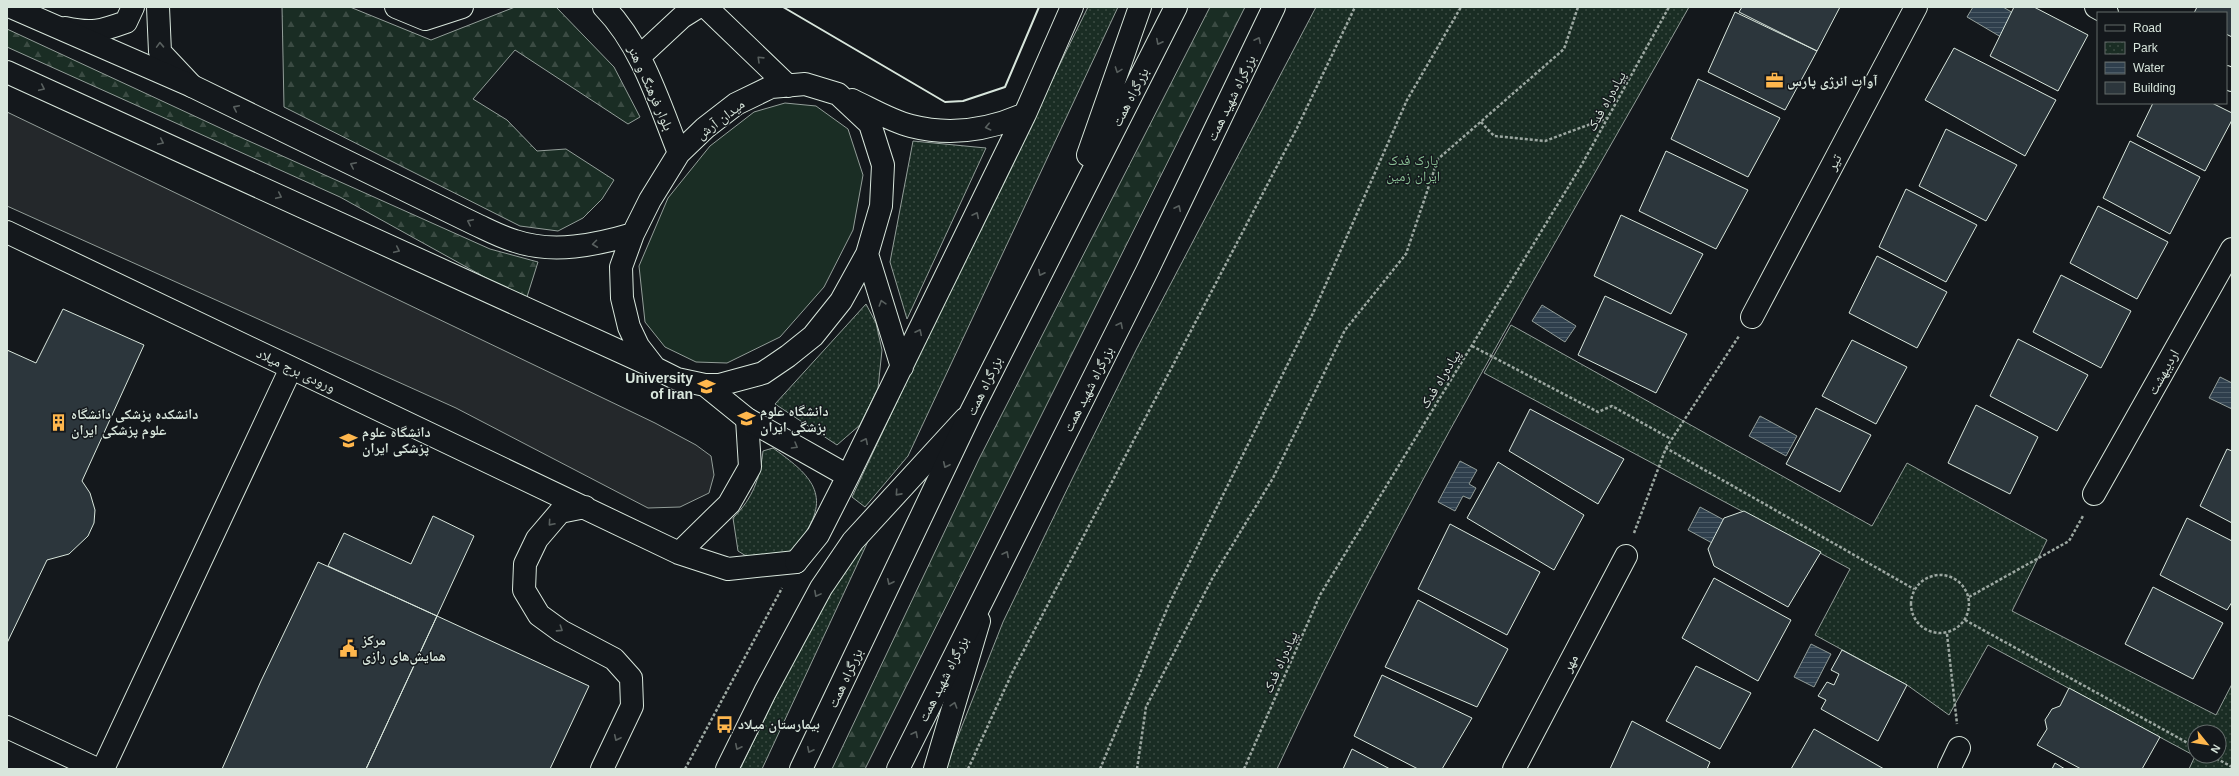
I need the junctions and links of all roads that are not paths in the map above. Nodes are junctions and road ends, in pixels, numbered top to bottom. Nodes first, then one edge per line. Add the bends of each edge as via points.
1 (11, 7) edge
2 (133, 7) edge
3 (158, 7) edge
4 (396, 7) edge
5 (462, 7) edge
6 (604, 7) edge
7 (698, 7) edge
8 (706, 7) edge
9 (1072, 7) edge
10 (1140, 7) edge
11 (1176, 7) edge
12 (1274, 7) edge
13 (1916, 7) edge
14 (2096, 7) edge
15 (2105, 12) edge
16 (47, 24) junction
17 (639, 57) junction
18 (7, 72) edge
19 (192, 86) junction
20 (788, 86) junction
21 (838, 94) junction
22 (1025, 114) junction
23 (679, 153) junction
24 (7, 232) edge
25 (633, 234) junction
26 (1058, 238) junction
27 (2232, 249) edge
28 (867, 254) junction
29 (1752, 317) road end
30 (902, 367) junction
31 (291, 368) junction
32 (655, 368) junction
33 (705, 385) junction
34 (971, 412) junction
35 (747, 419) junction
36 (848, 476) junction
37 (2094, 494) road end
38 (585, 507) junction
39 (679, 553) junction
40 (1626, 556) road end
41 (988, 588) junction
42 (7, 727) edge
43 (1959, 748) road end
44 (97, 769) edge
45 (103, 769) edge
46 (602, 769) edge
47 (727, 769) edge
48 (801, 769) edge
49 (898, 769) edge
50 (935, 769) edge
51 (1514, 769) edge
52 (1949, 769) edge

1 - 16 main road
2 - 16 main road via 126,22 100,31 84,33
19 -> 3 main road via 160,52
4 - 5 main road via 425,19
6 - 17 main road, بلوار فرهنگ و هنر
7 - 17 main road via 665,31
20 -> 8 main road
9 - 22 main road
10 -> 26 main road
11 -> 26 main road, بزرگراه همت
41 -> 12 main road, بزرگراه شهید همت via 1147,271
13 - 29 main road, تیر
14 - 15 main road
16 - 19 main road
17 - 23 main road, بلوار فرهنگ و هنر
18 -> 32 main road
25 -> 19 main road via 577,246 543,247 515,241
20 - 21 main road, میدان آرش via 804,84
20 - 23 main road, میدان آرش via 771,87 736,104 705,128
22 -> 21 main road via 979,130 942,130 910,126
21 - 28 main road, میدان آرش via 870,124 883,165 881,206
30 -> 22 main road
23 - 25 main road, میدان آرش via 650,200
24 - 31 main road, ورودی برج میلاد
25 - 32 main road, میدان آرش via 621,267 622,298 629,327 638,346
26 -> 34 main road, بزرگراه همت
27 - 37 main road, اردیبهشت
30 -> 28 main road
28 - 33 main road, میدان آرش via 841,301 813,336 763,373
36 -> 30 main road
31 - 38 main road, ورودی برج میلاد
31 - 45 main road
32 - 33 main road, میدان آرش via 677,379
33 - 35 main road
34 -> 47 main road via 853,540 821,588
34 -> 48 main road, بزرگراه همت
35 -> 36 main road
35 - 39 main road via 750,466 729,504
36 - 39 main road, ورودی برج میلاد via 818,535 796,562 728,570
38 - 39 main road, ورودی برج میلاد
38 -> 46 main road via 560,512 537,539 524,564 524,590 539,615 561,631 614,659 631,678 632,706
40 - 51 main road, مهر
49 -> 41 main road, بزرگراه شهید همت
50 -> 41 main road
42 - 44 main road
43 - 52 main road

